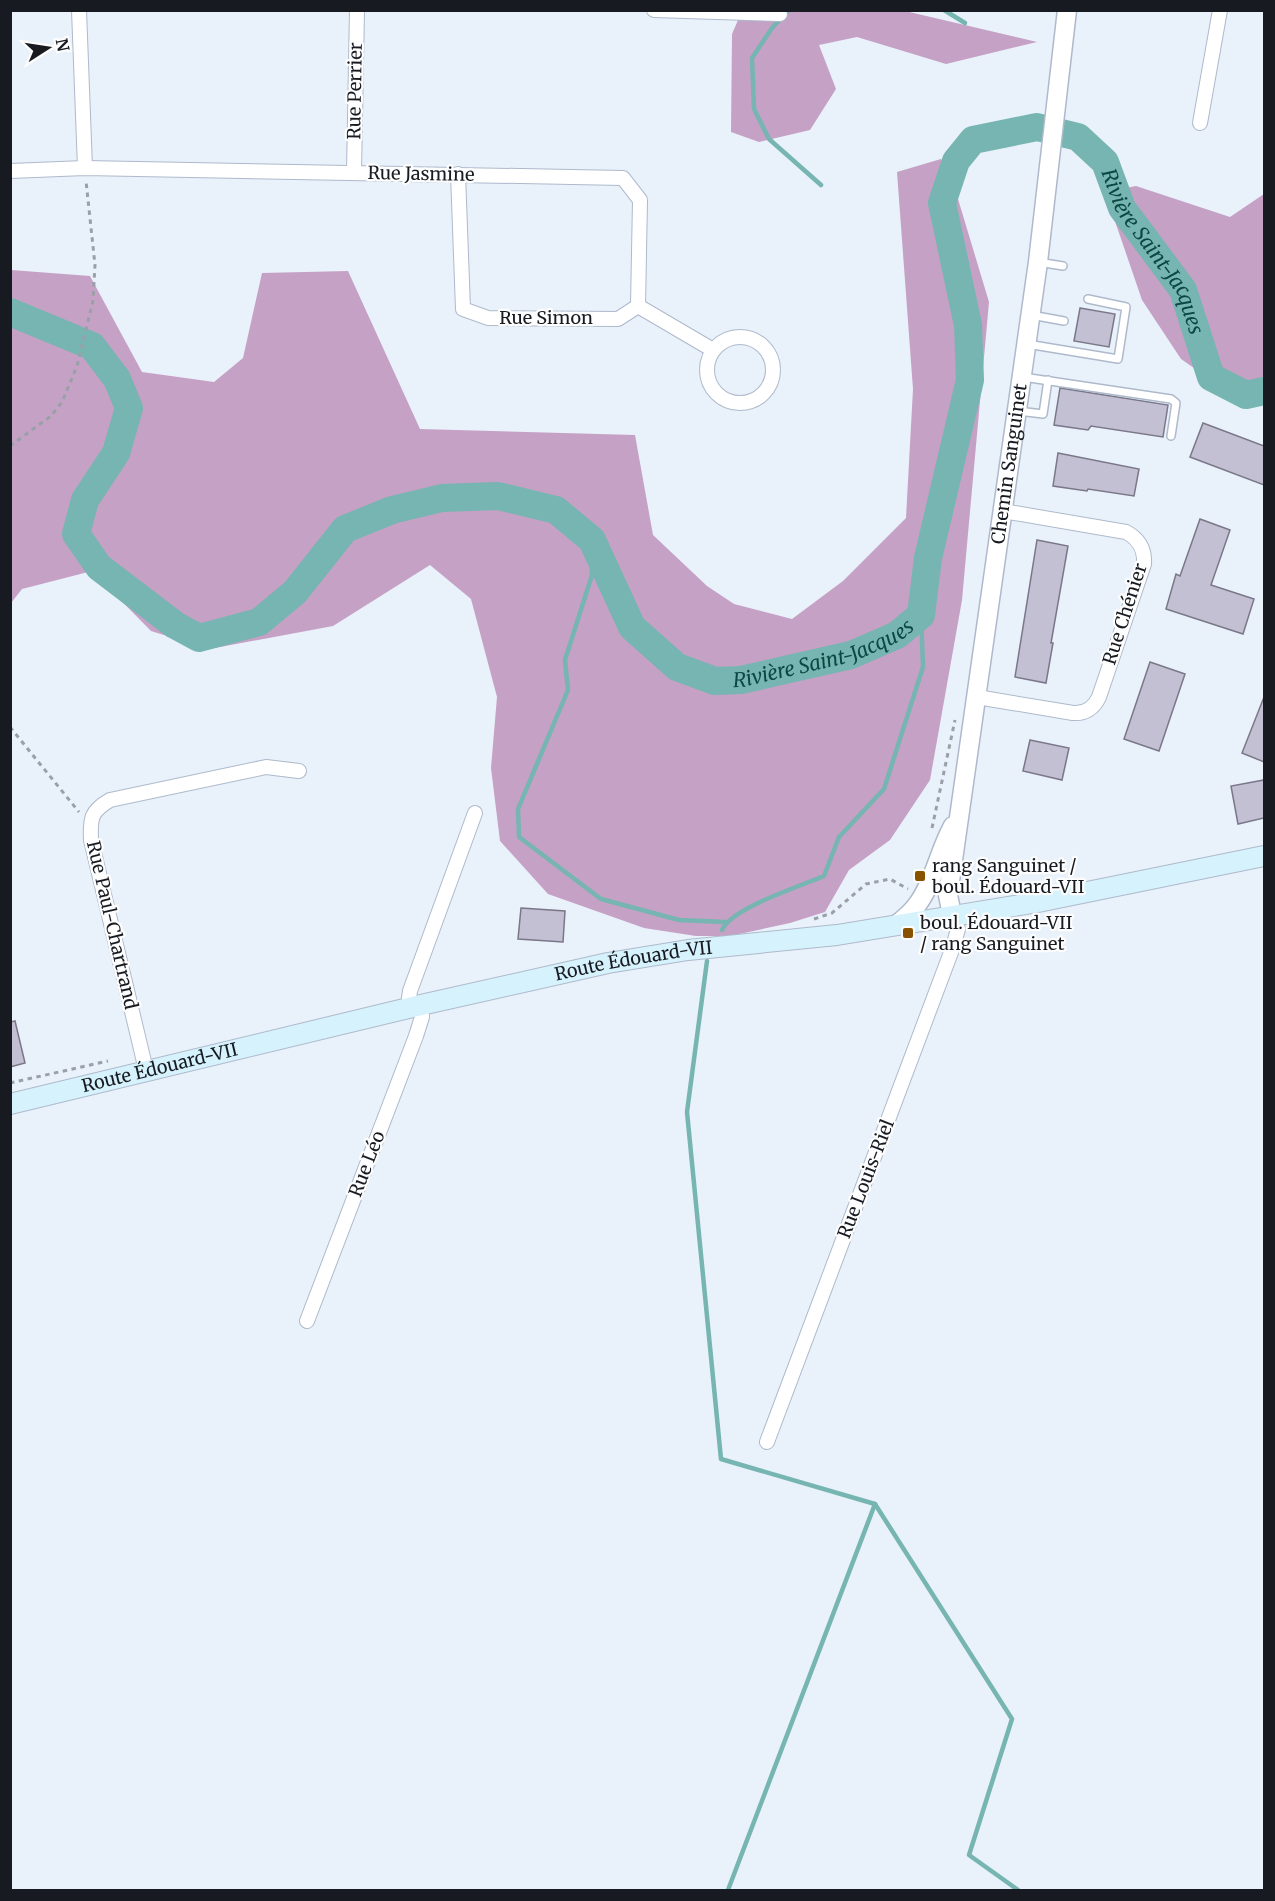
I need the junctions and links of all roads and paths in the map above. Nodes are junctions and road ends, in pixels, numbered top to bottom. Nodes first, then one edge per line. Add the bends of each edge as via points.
1 (79, 10) edge
2 (357, 10) edge
3 (654, 10) edge
4 (1067, 10) edge
5 (1220, 10) edge
6 (780, 14) dead end
7 (1200, 123) dead end
8 (85, 168) junction
9 (10, 171) edge
10 (354, 172) junction
11 (458, 174) junction
12 (1038, 262) junction
13 (1062, 266) dead end
14 (1088, 299) dead end
15 (638, 306) junction
16 (1031, 315) junction
17 (1064, 321) dead end
18 (1027, 344) junction
19 (713, 350) junction
20 (1023, 376) junction
21 (1048, 380) junction
22 (1018, 411) junction
23 (1171, 436) dead end
24 (10, 446) edge
25 (1003, 511) junction
26 (977, 698) junction
27 (956, 710) dead end
28 (10, 727) edge
29 (298, 771) dead end
30 (475, 813) dead end
31 (959, 814) junction
32 (90, 825) junction
33 (931, 835) dead end
34 (1264, 856) edge
35 (912, 885) dead end
36 (909, 893) dead end
37 (952, 915) junction
38 (896, 925) junction
39 (416, 1006) junction
40 (111, 1060) dead end
41 (146, 1070) junction
42 (10, 1083) edge
43 (10, 1104) edge
44 (307, 1321) dead end
45 (767, 1442) dead end

1 - 8 street
2 - 10 street, Rue Perrier
3 - 6 street
4 - 12 street, Chemin Sanguinet
5 - 7 street
8 - 9 street, Rue Jasmine
8 - 10 street, Rue Jasmine
8 - 24 path via 94,265 93,301 77,366 57,409
10 - 11 street, Rue Jasmine
11 - 15 street, Rue Jasmine via 623,178 640,200
11 - 15 street, Rue Simon via 463,309 488,318 618,319
12 - 13 lane
12 - 16 street, Chemin Sanguinet
14 - 18 lane via 1126,307 1118,359
15 - 19 street
16 - 17 lane
16 - 18 street, Chemin Sanguinet
18 - 20 street, Chemin Sanguinet
19 - 19 street via 707,371 715,392 734,403 745,403 764,393 770,384 773,363 761,344 752,339 730,338
20 - 21 lane
20 - 22 street, Chemin Sanguinet
21 - 22 lane via 1043,414
21 - 23 lane via 1173,399 1176,406
22 - 25 street, Chemin Sanguinet
25 - 26 street, Chemin Sanguinet
25 - 26 street, Rue Chénier via 1126,532 1141,545 1144,564 1099,697 1091,708 1073,713
26 - 31 street, Chemin Sanguinet
27 - 33 path
28 - 32 path
29 - 32 street, Rue Paul-Chartrand via 267,767 110,800 96,808
30 - 39 street, Rue Léo via 410,991 409,998
31 - 37 street, Chemin Sanguinet via 948,895
31 - 38 street via 920,900
32 - 41 street, Rue Paul-Chartrand
34 - 37 main road, Route Édouard-VII via 1062,898
35 - 36 path
37 - 38 main road, Route Édouard-VII
37 - 45 street, Rue Louis-Riel via 958,929 953,947
38 - 39 main road, Route Édouard-VII via 636,958
39 - 41 main road, Route Édouard-VII
39 - 44 street, Rue Léo via 422,1017 416,1036
40 - 42 path, Route Édouard-VII
41 - 43 main road, Route Édouard-VII

